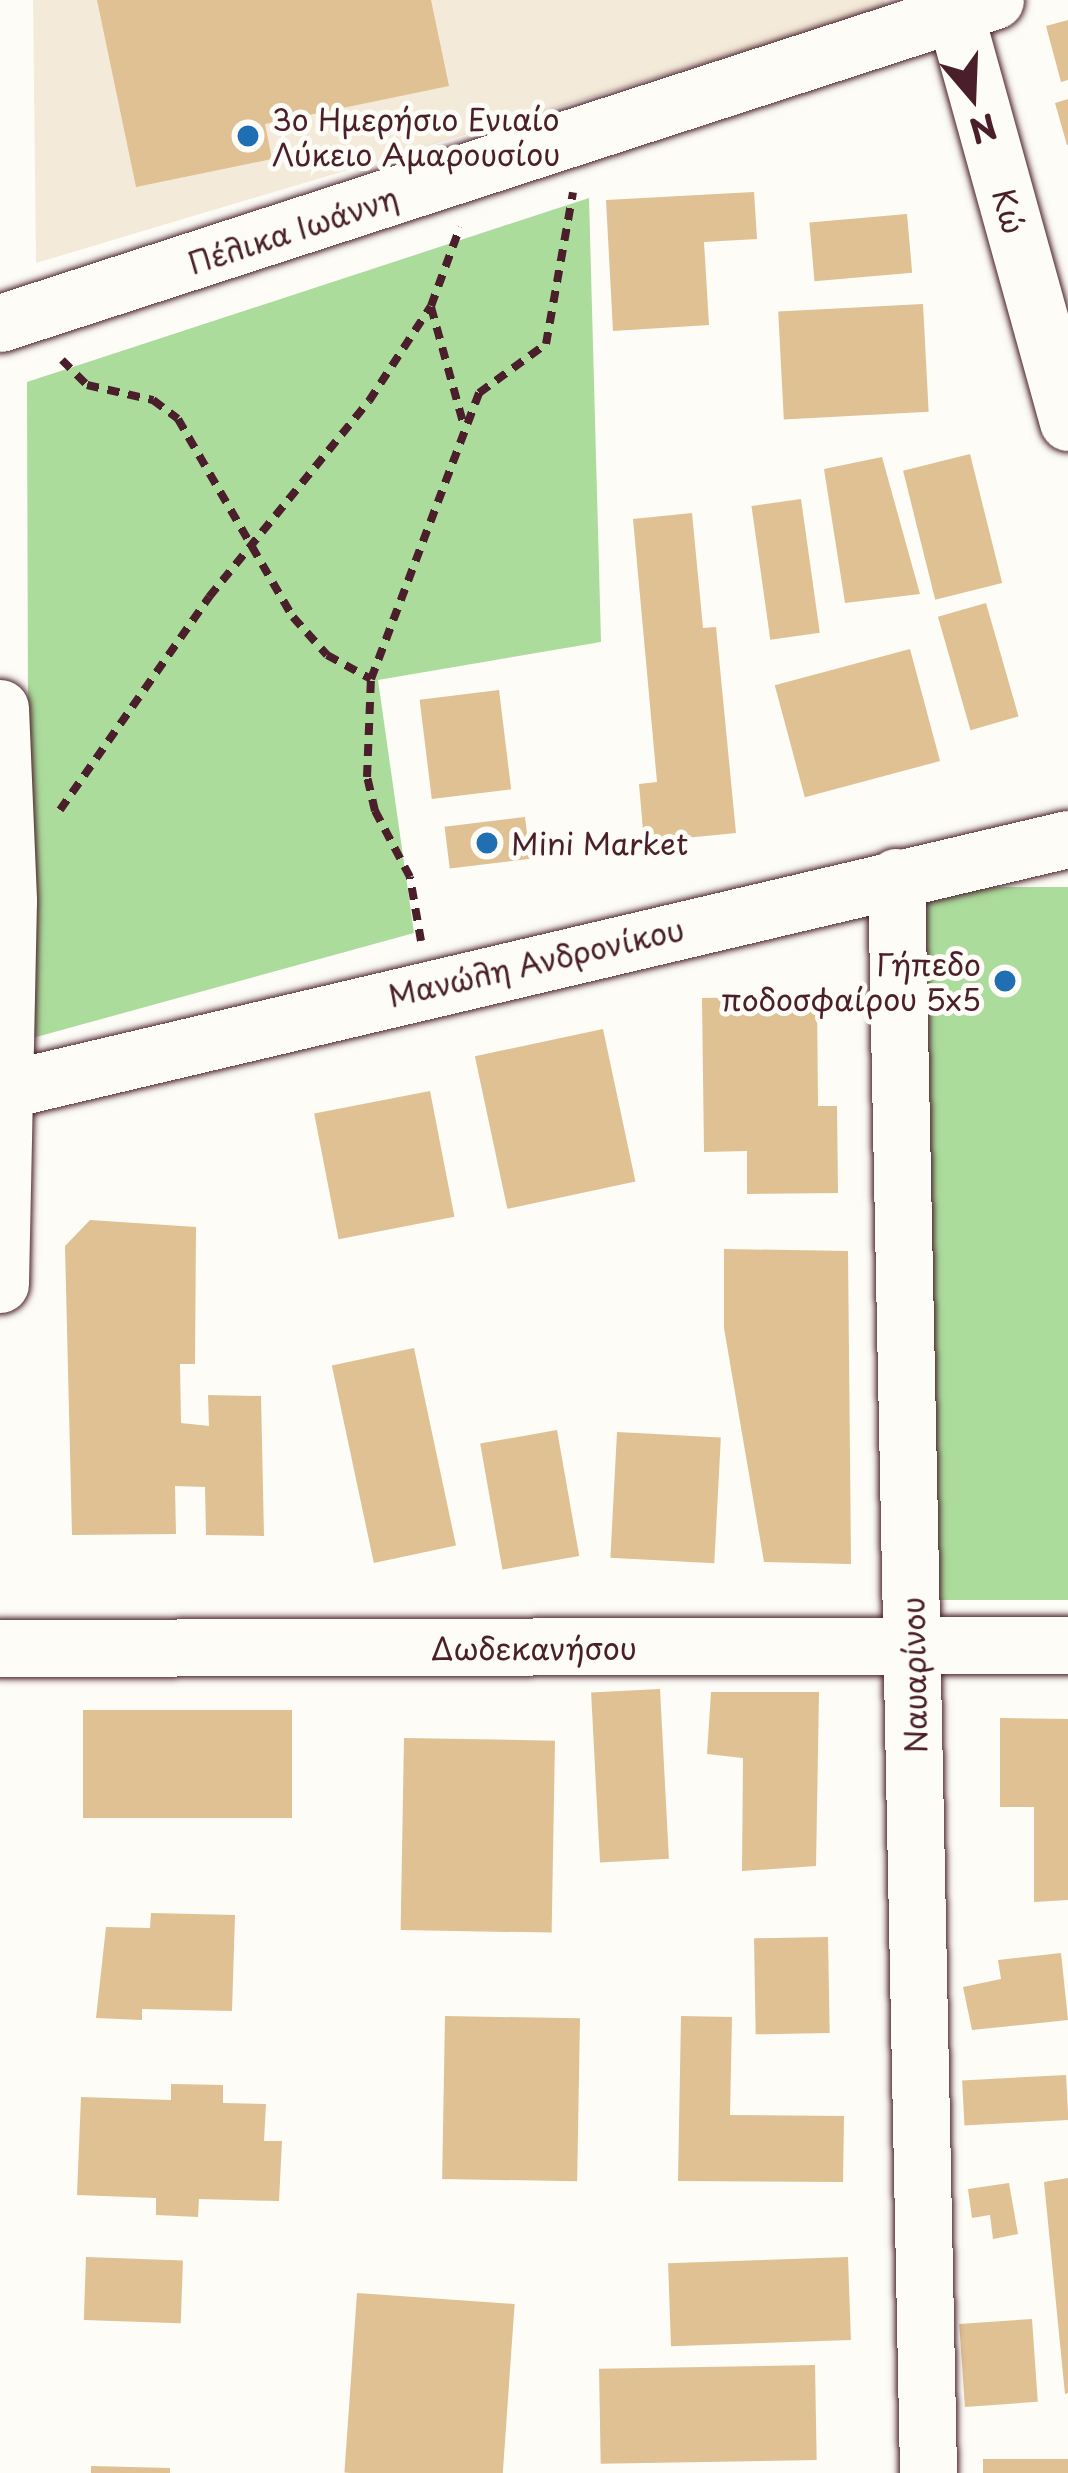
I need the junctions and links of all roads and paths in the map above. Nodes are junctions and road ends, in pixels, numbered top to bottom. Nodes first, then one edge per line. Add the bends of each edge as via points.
1 (967, 4) edge
2 (562, 144) junction
3 (454, 179) junction
4 (430, 306) junction
5 (19, 316) edge
6 (1068, 422) edge
7 (464, 427) junction
8 (251, 547) junction
9 (371, 680) junction
10 (0, 708) edge
11 (53, 819) dead end
12 (1068, 839) edge
13 (896, 877) junction
14 (426, 988) junction
15 (2, 1090) edge
16 (0, 1284) edge
17 (1068, 1645) edge
18 (0, 1648) edge
19 (914, 1648) junction
20 (928, 2473) edge

1 - 2 street, Πέλικα Ιωάννη
1 - 6 street, Κώ
2 - 3 street, Πέλικα Ιωάννη
2 - 7 path via 574,217 551,332 529,361 491,378
3 - 4 path via 462,214
3 - 5 street, Πέλικα Ιωάννη
4 - 7 path
4 - 8 path via 368,401
5 - 8 path via 87,385 153,400 178,419
7 - 9 path
8 - 9 path via 327,655
8 - 11 path
9 - 14 path via 367,777 410,878
10 - 15 street
12 - 13 street, Μανώλη Ανδρονίκου
13 - 14 street, Μανώλη Ανδρονίκου
13 - 19 street, Ναυαρίνου
14 - 15 street, Μανώλη Ανδρονίκου
15 - 16 street
17 - 19 street, Δωδεκανήσου
18 - 19 street, Δωδεκανήσου
19 - 20 street, Ναυαρίνου

